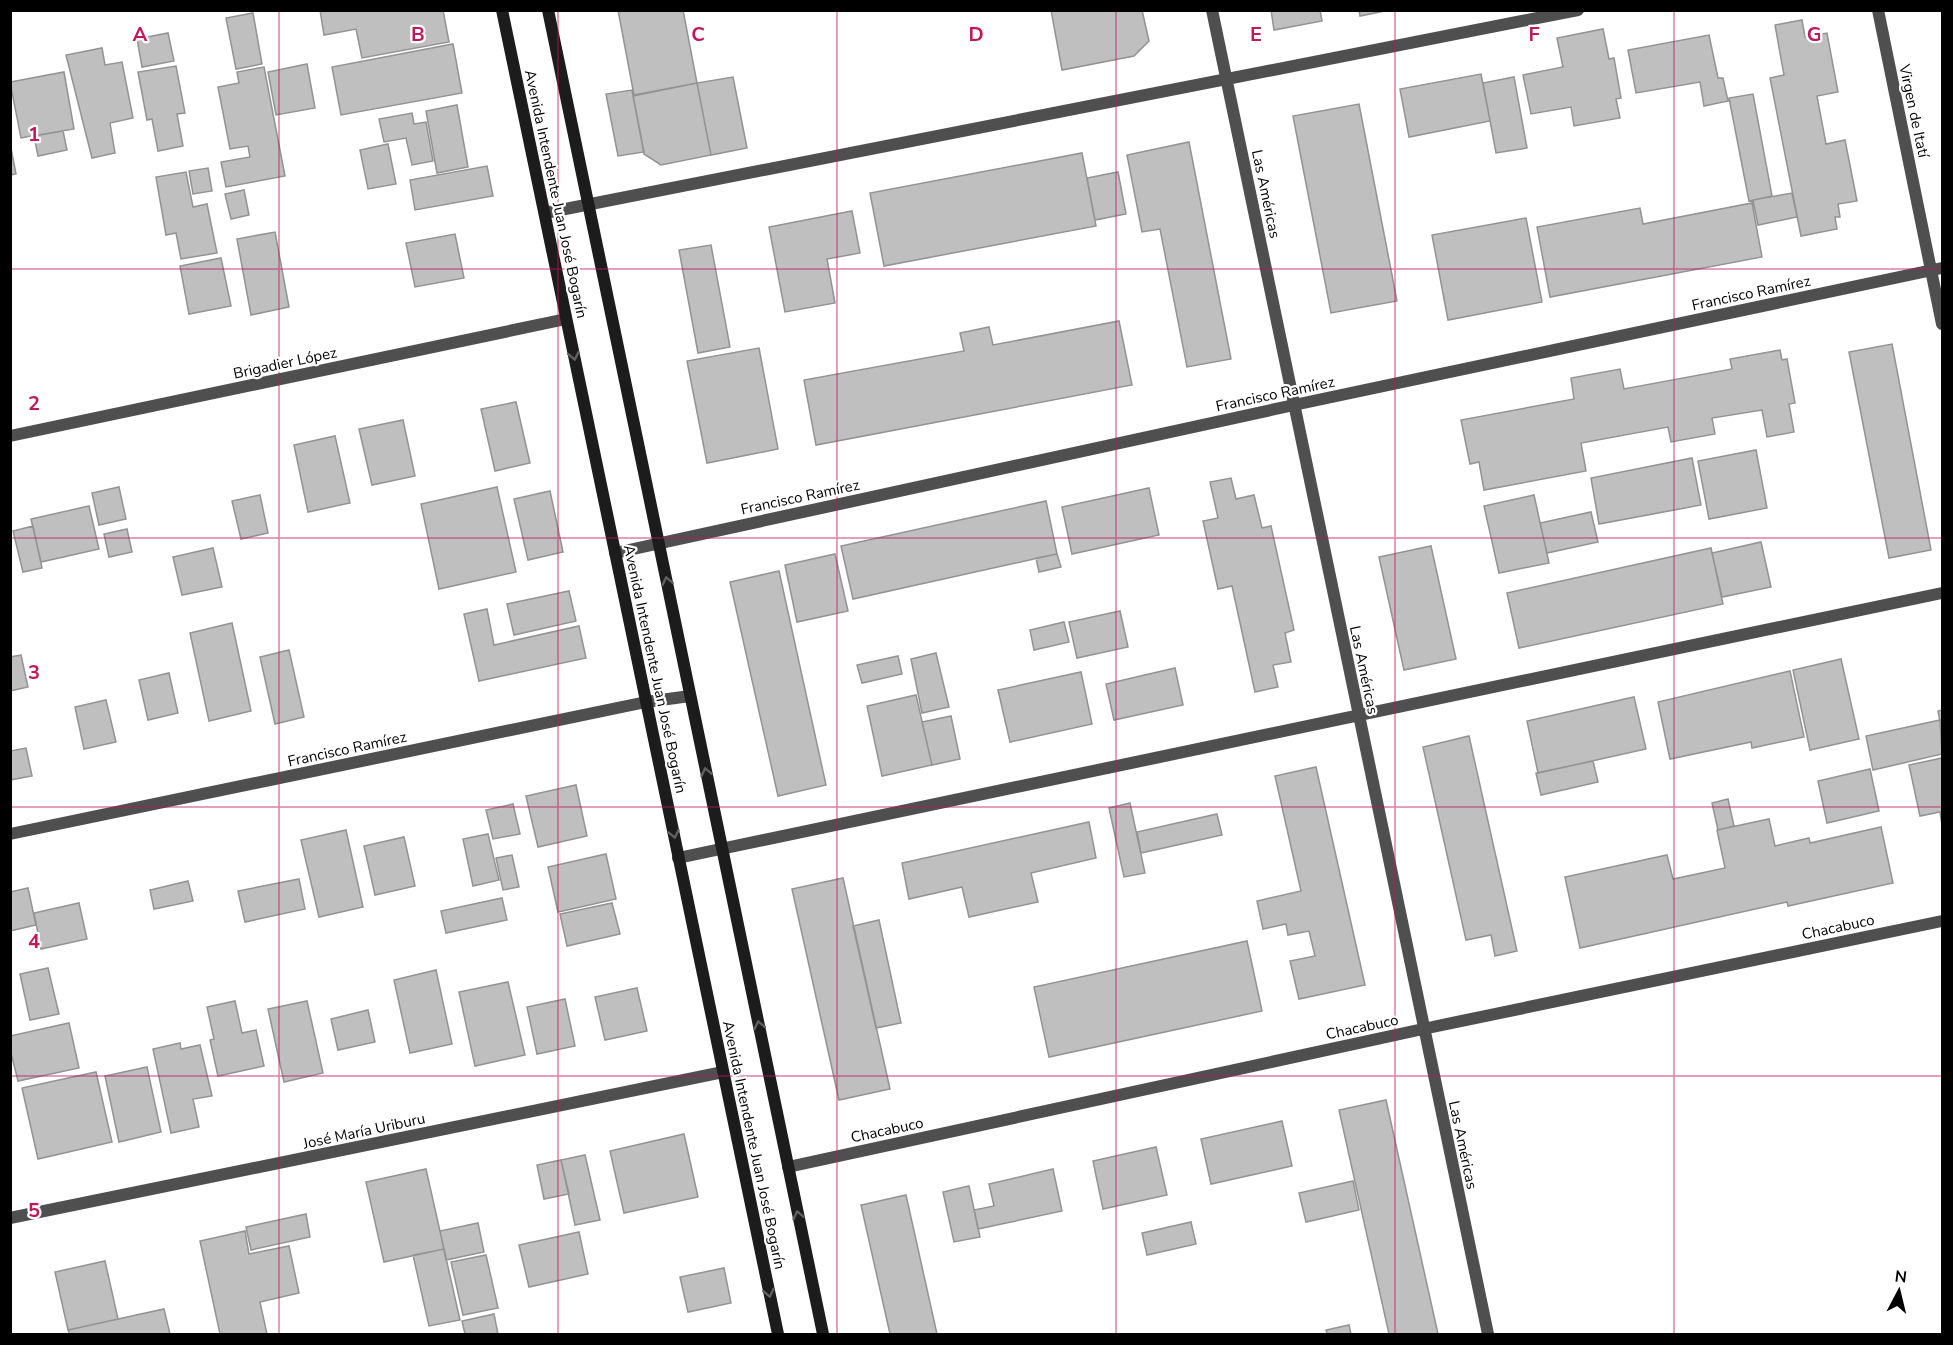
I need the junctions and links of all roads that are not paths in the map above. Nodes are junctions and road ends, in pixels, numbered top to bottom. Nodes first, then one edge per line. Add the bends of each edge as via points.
1 (502, 10) edge
2 (548, 10) edge
3 (1212, 10) edge
4 (1578, 10) edge
5 (1878, 10) edge
6 (1227, 80) junction
7 (589, 204) junction
8 (544, 213) junction
9 (1937, 269) edge
10 (567, 319) junction
11 (1942, 324) edge
12 (1294, 405) junction
13 (10, 436) edge
14 (659, 543) junction
15 (615, 553) junction
16 (1942, 593) edge
17 (690, 696) junction
18 (646, 702) junction
19 (1358, 716) junction
20 (10, 834) edge
21 (722, 849) junction
22 (678, 858) junction
23 (1942, 921) edge
24 (1423, 1029) junction
25 (723, 1072) junction
26 (788, 1167) junction
27 (10, 1218) edge
28 (778, 1335) edge
29 (823, 1335) edge
30 (1488, 1335) edge

1 - 8 street, Avenida Intendente Juan José Bogarín
2 - 7 street, Avenida Intendente Juan José Bogarín
3 - 6 street, Las Américas
4 - 6 street
5 - 9 street, Virgen de Itatí
6 - 7 street
6 - 12 street, Las Américas
7 - 8 street
7 - 14 street, Avenida Intendente Juan José Bogarín
8 - 10 street, Avenida Intendente Juan José Bogarín
9 - 11 street, Virgen de Itatí
9 - 12 street, Francisco Ramírez
10 - 13 street, Brigadier López
10 -> 15 street, Avenida Intendente Juan José Bogarín
12 - 14 street, Francisco Ramírez
12 - 19 street, Las Américas
14 - 15 street, Francisco Ramírez
17 -> 14 street, Avenida Intendente Juan José Bogarín
15 - 18 street, Avenida Intendente Juan José Bogarín
16 - 19 street
17 - 18 street, Francisco Ramírez
21 -> 17 street, Avenida Intendente Juan José Bogarín
18 - 20 street, Francisco Ramírez
18 -> 22 street, Avenida Intendente Juan José Bogarín
19 - 21 street
19 - 24 street, Las Américas
21 - 22 street
26 -> 21 street, Avenida Intendente Juan José Bogarín
22 - 25 street, Avenida Intendente Juan José Bogarín
23 - 24 street, Chacabuco
24 - 26 street, Chacabuco
24 - 30 street, Las Américas
25 - 27 street, José María Uriburu
25 -> 28 street, Avenida Intendente Juan José Bogarín
29 -> 26 street, Avenida Intendente Juan José Bogarín

